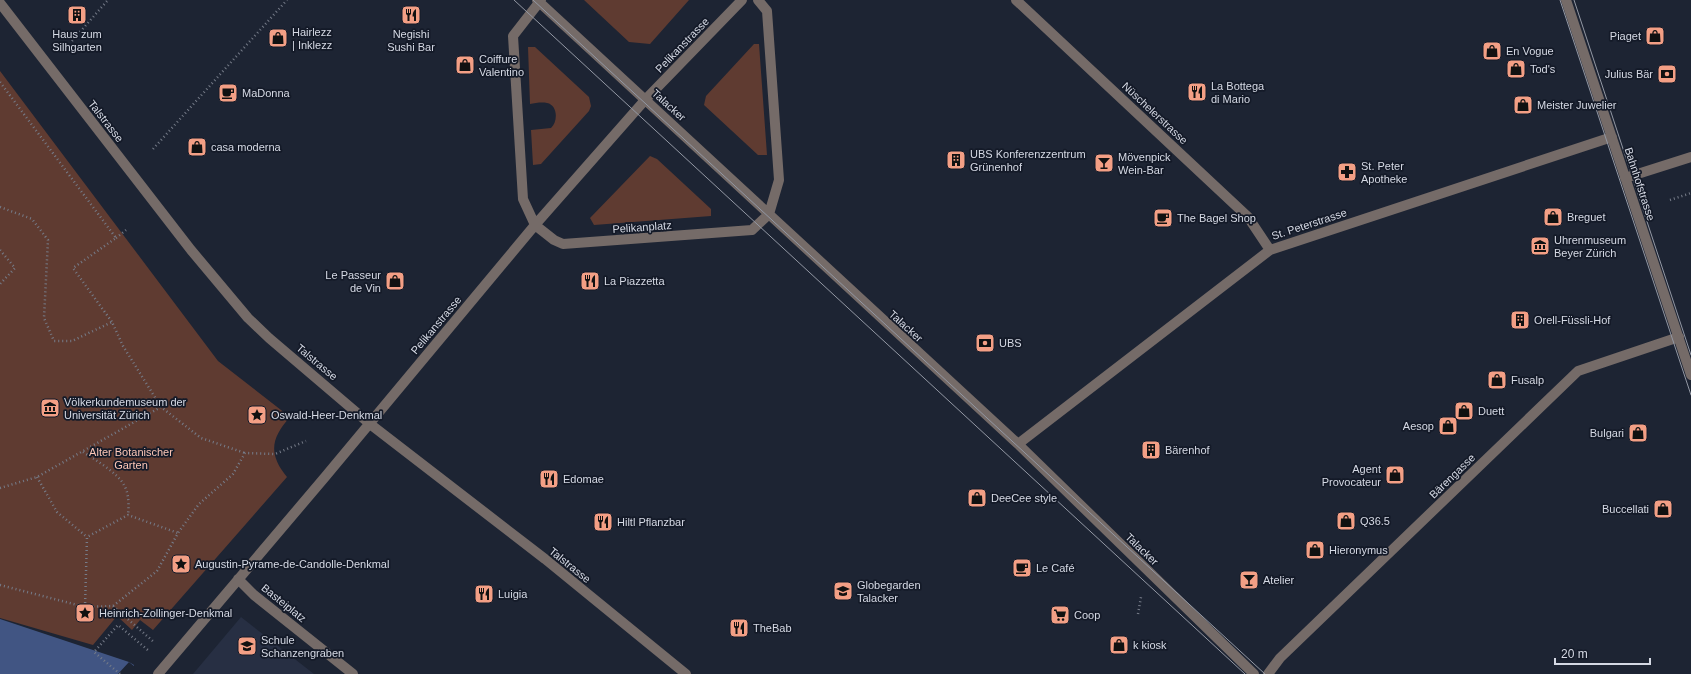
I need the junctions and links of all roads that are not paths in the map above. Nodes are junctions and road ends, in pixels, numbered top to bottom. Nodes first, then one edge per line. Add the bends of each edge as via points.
1 (742, 0) edge
2 (758, 0) edge
3 (1016, 0) edge
4 (1566, 0) edge
5 (539, 1) edge
6 (0, 3) edge
7 (645, 100) junction
8 (1612, 138) junction
9 (1691, 158) edge
10 (1625, 178) junction
11 (769, 214) junction
12 (535, 225) junction
13 (1270, 250) junction
14 (1679, 337) junction
15 (1691, 375) edge
16 (370, 424) junction
17 (1018, 444) junction
18 (238, 579) junction
19 (158, 674) edge
20 (353, 674) edge
21 (686, 674) edge
22 (1254, 674) edge
23 (1268, 674) edge

1 - 7 street, Pelikanstrasse
2 - 11 street via 767,11 779,180
3 - 13 street, Nüschelerstrasse via 1248,217
4 - 8 street, Bahnhofstrasse
5 - 7 street, Talacker
5 - 12 street, Pelikanplatz via 513,36 523,199
6 - 16 street, Talstrasse via 191,250 248,318
7 - 11 street, Talacker
7 - 12 street, Pelikanstrasse
8 - 10 street, Bahnhofstrasse
8 - 13 street, St. Peterstrasse
9 - 10 street
10 - 14 street, Bahnhofstrasse
11 - 12 street, Pelikanplatz via 752,230 563,244
11 - 17 street, Talacker
12 - 16 street, Pelikanstrasse
13 - 17 street, St. Peterstrasse
14 - 15 street, Bahnhofstrasse
14 - 23 street, Bärengasse via 1578,371 1280,658
16 - 18 street, Pelikanstrasse
16 - 21 street, Talstrasse
17 - 22 street, Talacker
18 - 19 street, Pelikanstrasse
18 - 20 street, Basteiplatz via 254,595

